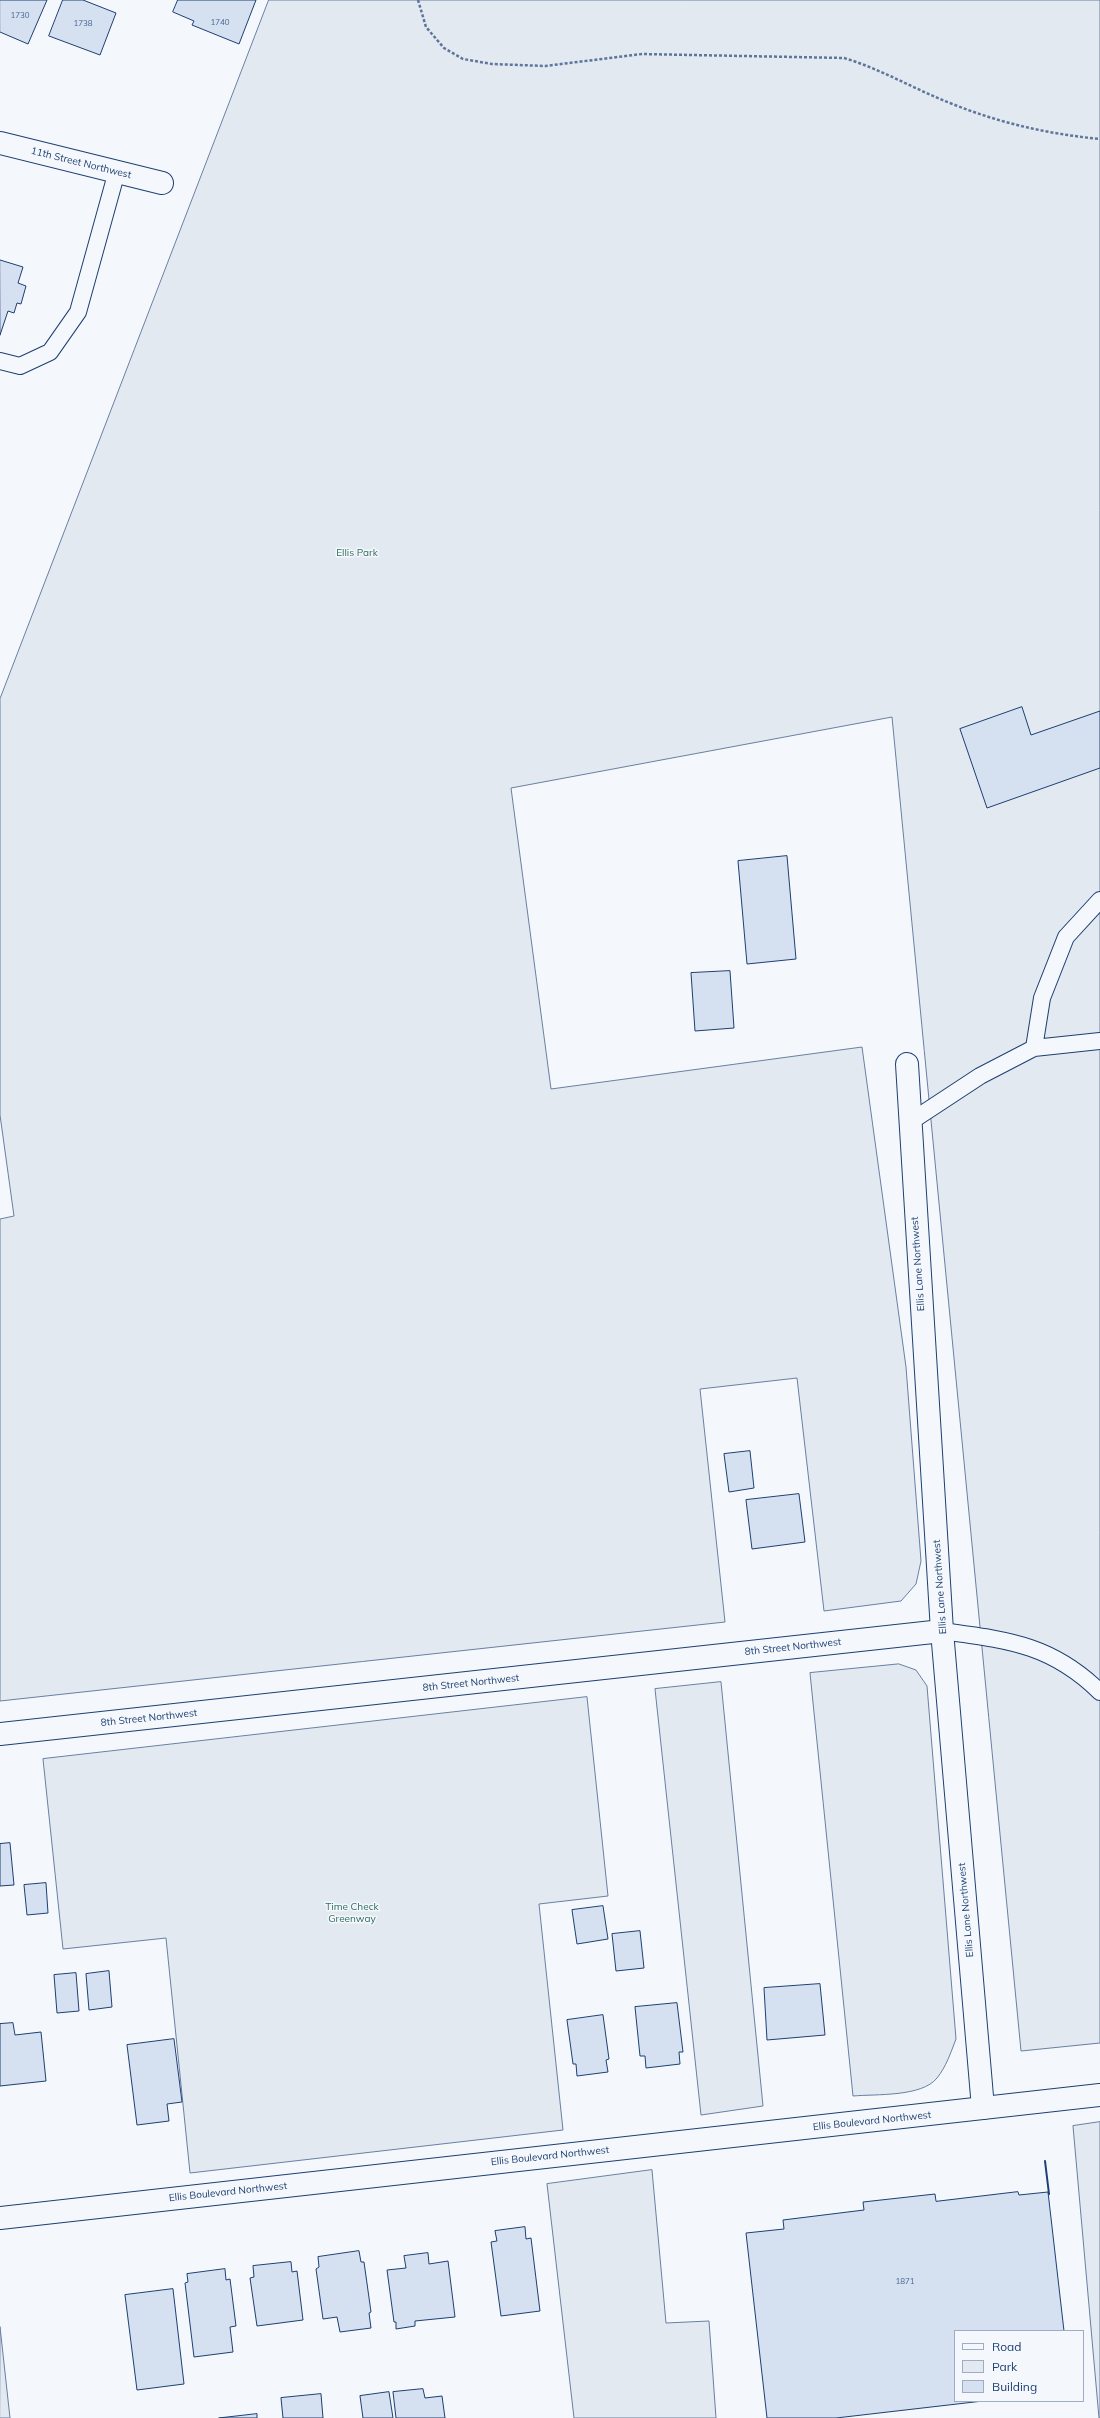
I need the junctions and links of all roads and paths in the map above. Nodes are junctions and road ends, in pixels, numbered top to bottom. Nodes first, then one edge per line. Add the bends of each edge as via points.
1 (418, 0) edge
2 (1100, 139) edge
3 (0, 143) edge
4 (117, 171) junction
5 (162, 183) dead end
6 (0, 361) edge
7 (1100, 900) edge
8 (1100, 1041) edge
9 (1034, 1048) junction
10 (907, 1064) dead end
11 (910, 1122) junction
12 (942, 1631) junction
13 (1100, 1692) edge
14 (0, 1734) edge
15 (1100, 2094) edge
16 (983, 2108) junction
17 (0, 2218) edge

1 - 2 path via 426,27 444,48 463,59 492,64 545,66 642,54 844,58 864,64 950,103 998,121 1057,135
3 - 4 street, 11th Street Northwest
4 - 5 street, 11th Street Northwest
4 - 6 lane via 78,312 50,352 20,366
7 - 9 lane via 1066,937 1042,998
8 - 9 lane
9 - 11 lane via 980,1076
10 - 11 street, Ellis Lane Northwest
11 - 12 street, Ellis Lane Northwest
12 - 13 lane via 1010,1641 1040,1650 1083,1675
12 - 14 street, 8th Street Northwest
12 - 16 street, Ellis Lane Northwest
15 - 16 street, Ellis Boulevard Northwest
16 - 17 street, Ellis Boulevard Northwest

